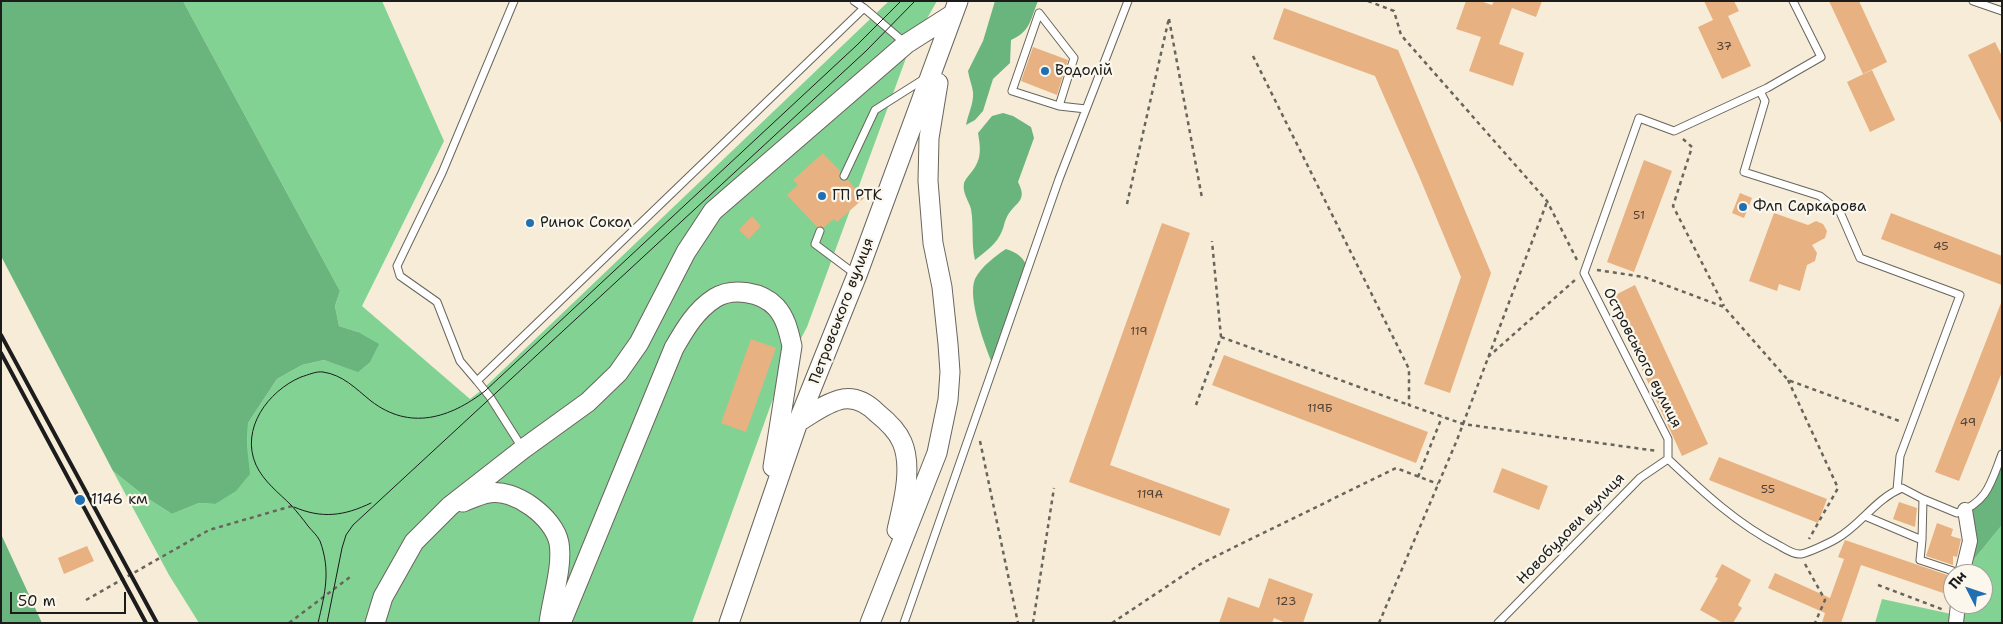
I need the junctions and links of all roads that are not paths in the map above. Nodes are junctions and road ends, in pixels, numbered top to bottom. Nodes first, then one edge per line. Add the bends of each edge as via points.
1 (514, 1) edge
2 (854, 1) edge
3 (1128, 1) edge
4 (1793, 1) edge
5 (1973, 1) edge
6 (864, 8) junction
7 (956, 8) edge
8 (2002, 12) edge
9 (906, 44) junction
10 (932, 73) junction
11 (1760, 91) junction
12 (1059, 106) junction
13 (1086, 109) junction
14 (844, 176) dead end
15 (820, 230) dead end
16 (857, 275) junction
17 (477, 382) junction
18 (798, 422) junction
19 (523, 449) junction
20 (2002, 454) edge
21 (1668, 456) junction
22 (1897, 490) junction
23 (1923, 499) junction
24 (450, 506) junction
25 (1965, 510) junction
26 (1864, 516) junction
27 (762, 524) junction
28 (1922, 540) junction
29 (1964, 564) edge
30 (1943, 568) edge
31 (882, 589) junction
32 (551, 622) edge
33 (375, 623) edge
34 (729, 623) edge
35 (870, 623) edge
36 (904, 623) edge
37 (1498, 623) edge

1 - 17 lane via 442,173 397,266 400,276 437,302 460,361
2 - 6 lane
3 - 13 lane
4 - 11 lane via 1821,57
5 - 8 lane
6 - 9 lane
6 - 17 lane
7 - 9 main road
7 - 10 main road, Петровського вулиця
7 - 31 main road via 936,91 928,181 948,344 948,400 937,453
9 - 19 main road via 713,211 686,252 639,344 618,373 588,402
10 - 14 lane via 875,110
10 - 16 main road, Петровського вулиця
11 - 21 lane, Островського вулиця via 1674,131 1640,118 1585,271 1668,439
11 - 22 lane via 1765,101 1744,172 1820,196 1840,212 1860,258 1960,295 1900,456
12 - 12 lane via 1074,58 1039,13 1012,91
12 - 13 lane
13 - 36 lane
15 - 16 lane via 814,244
16 - 18 main road, Петровського вулиця
17 - 19 lane
18 - 27 main road, Петровського вулиця
18 - 31 main road via 843,399 860,400 872,407 902,442 906,465 904,492
19 - 24 main road
20 - 25 lane via 1986,495
21 - 26 lane via 1720,508 1772,542 1800,554 1836,539
21 - 37 lane, Новобудови вулиця via 1640,478
22 - 23 lane via 1902,488
22 - 26 lane
23 - 25 lane via 1957,513
23 - 28 lane
24 - 32 main road via 489,493 507,493 525,502 551,527 559,542 559,560
24 - 33 main road via 414,542 383,597
25 - 29 street via 1970,540
26 - 28 lane
27 - 32 main road via 792,346 789,331 776,307 758,296 731,293 717,297 692,319 674,348
27 - 34 main road, Петровського вулиця
28 - 30 lane via 1920,560
31 - 35 main road

